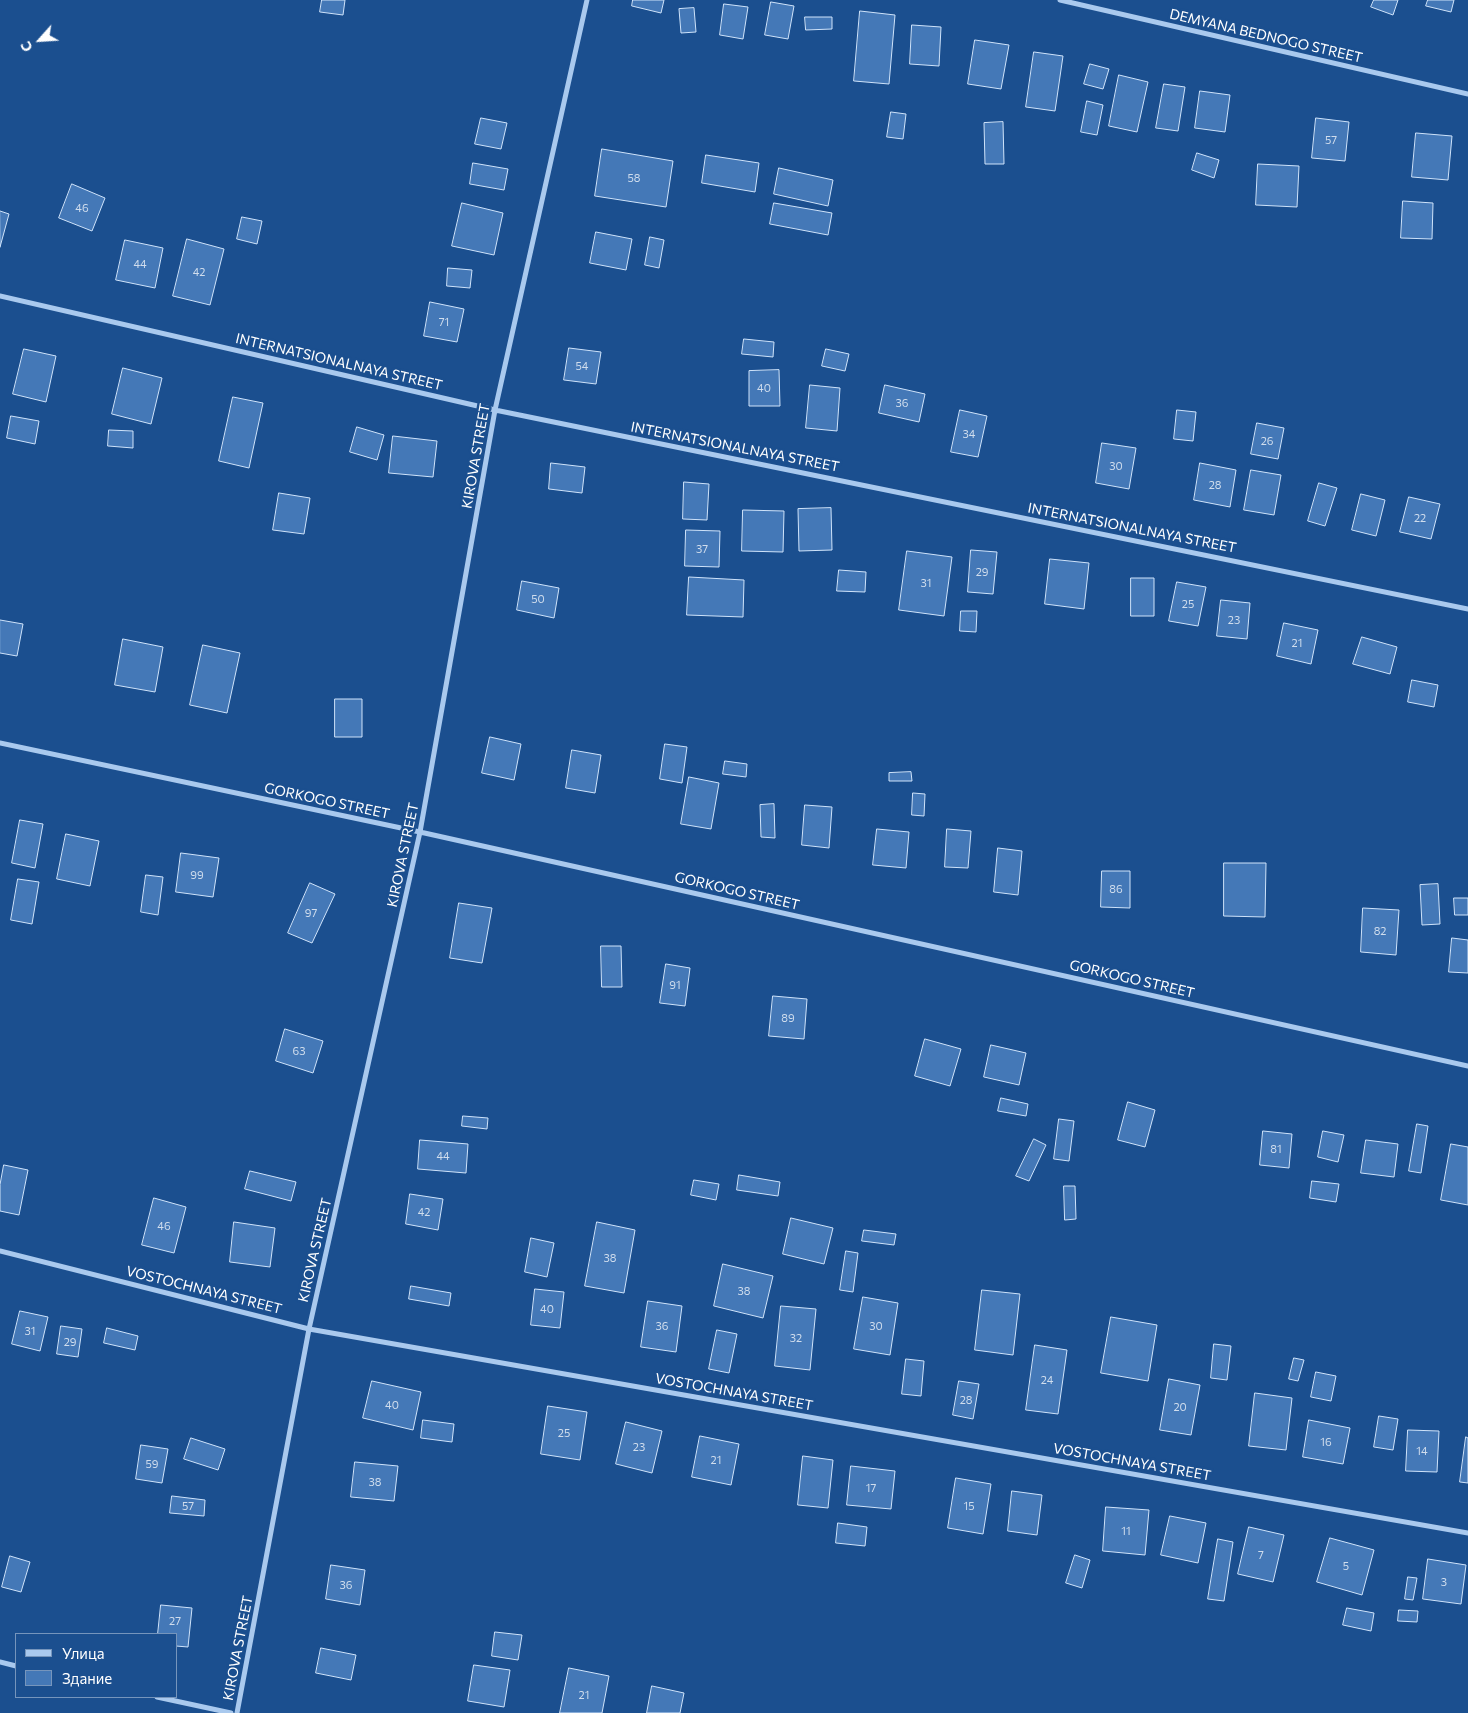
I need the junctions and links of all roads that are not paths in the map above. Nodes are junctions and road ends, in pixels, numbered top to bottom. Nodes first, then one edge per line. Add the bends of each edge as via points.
1 (587, 0) edge
2 (1060, 0) edge
3 (1468, 94) edge
4 (0, 296) edge
5 (495, 410) junction
6 (1468, 608) edge
7 (0, 743) edge
8 (420, 832) junction
9 (1468, 1066) edge
10 (0, 1250) edge
11 (309, 1329) junction
12 (1468, 1533) edge
13 (0, 1662) edge
14 (15, 1666) edge
15 (162, 1698) edge
16 (231, 1713) edge
17 (237, 1713) edge

1 - 5 street, KIROVA STREET
2 - 3 street, DEMYANA BEDNOGO STREET
4 - 5 street, INTERNATSIONALNAYA STREET
5 - 6 street, INTERNATSIONALNAYA STREET
5 - 8 street, KIROVA STREET
7 - 8 street, GORKOGO STREET
8 - 9 street, GORKOGO STREET
8 - 11 street, KIROVA STREET
10 - 11 street, VOSTOCHNAYA STREET
11 - 12 street, VOSTOCHNAYA STREET
11 - 17 street, KIROVA STREET
13 - 14 street
15 - 16 street

